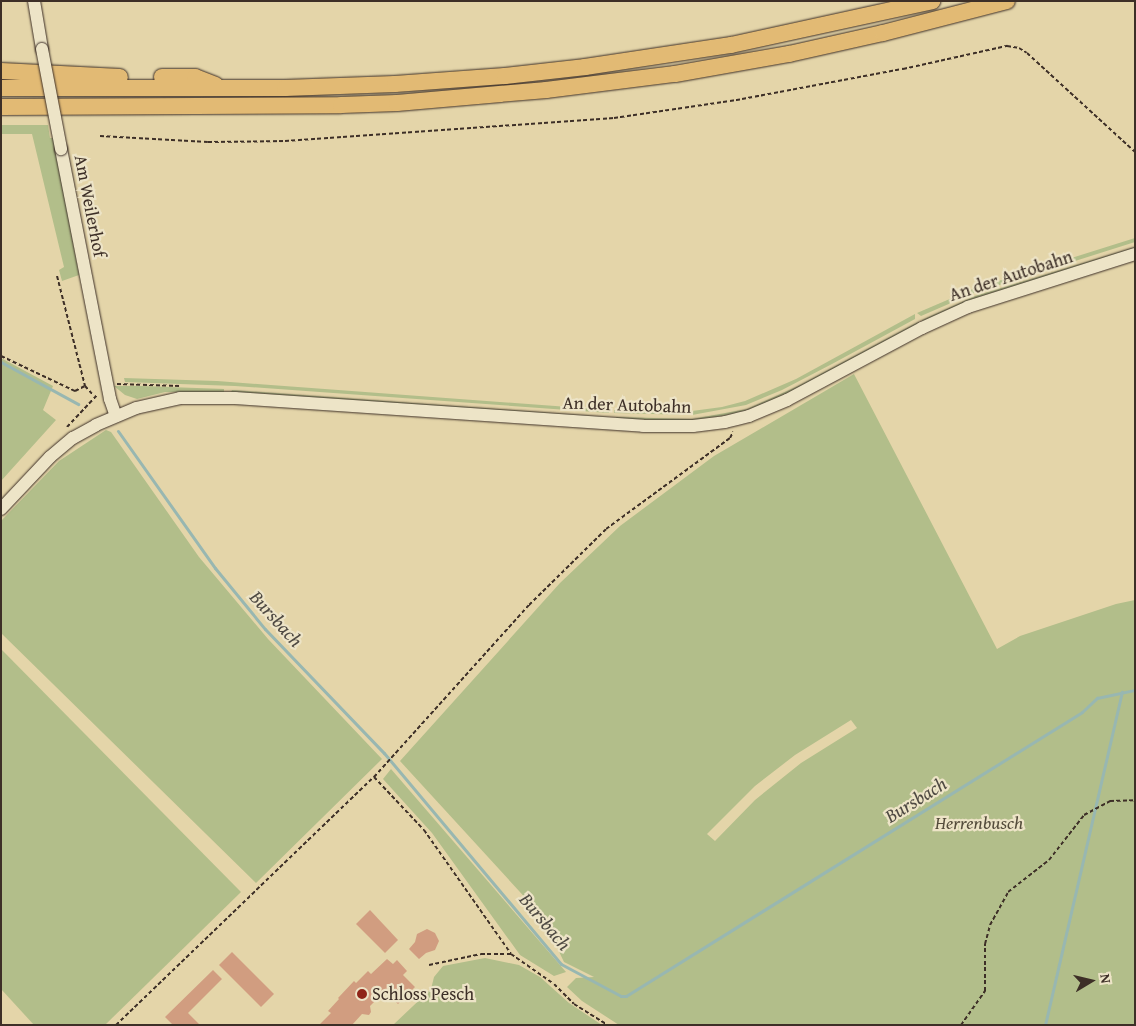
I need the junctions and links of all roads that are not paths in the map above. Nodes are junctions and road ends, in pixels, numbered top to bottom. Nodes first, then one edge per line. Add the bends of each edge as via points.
1 (34, 1) edge
2 (932, 1) edge
3 (1007, 1) edge
4 (1, 71) edge
5 (1, 88) edge
6 (225, 88) junction
7 (1, 107) edge
8 (1135, 254) edge
9 (116, 416) junction
10 (1, 509) edge

1 - 9 main road, Am Weilerhof, bridge via 110,399
2 - 6 highway via 731,45 577,68 396,84
3 - 7 highway via 789,54 675,74 546,90 341,105
4 - 6 highway via 104,77 196,77
5 - 6 highway
8 - 9 main road, An der Autobahn via 968,307 922,328 802,393 740,418 701,426 660,427 203,396 166,400
9 - 10 main road, An der Autobahn via 60,448

